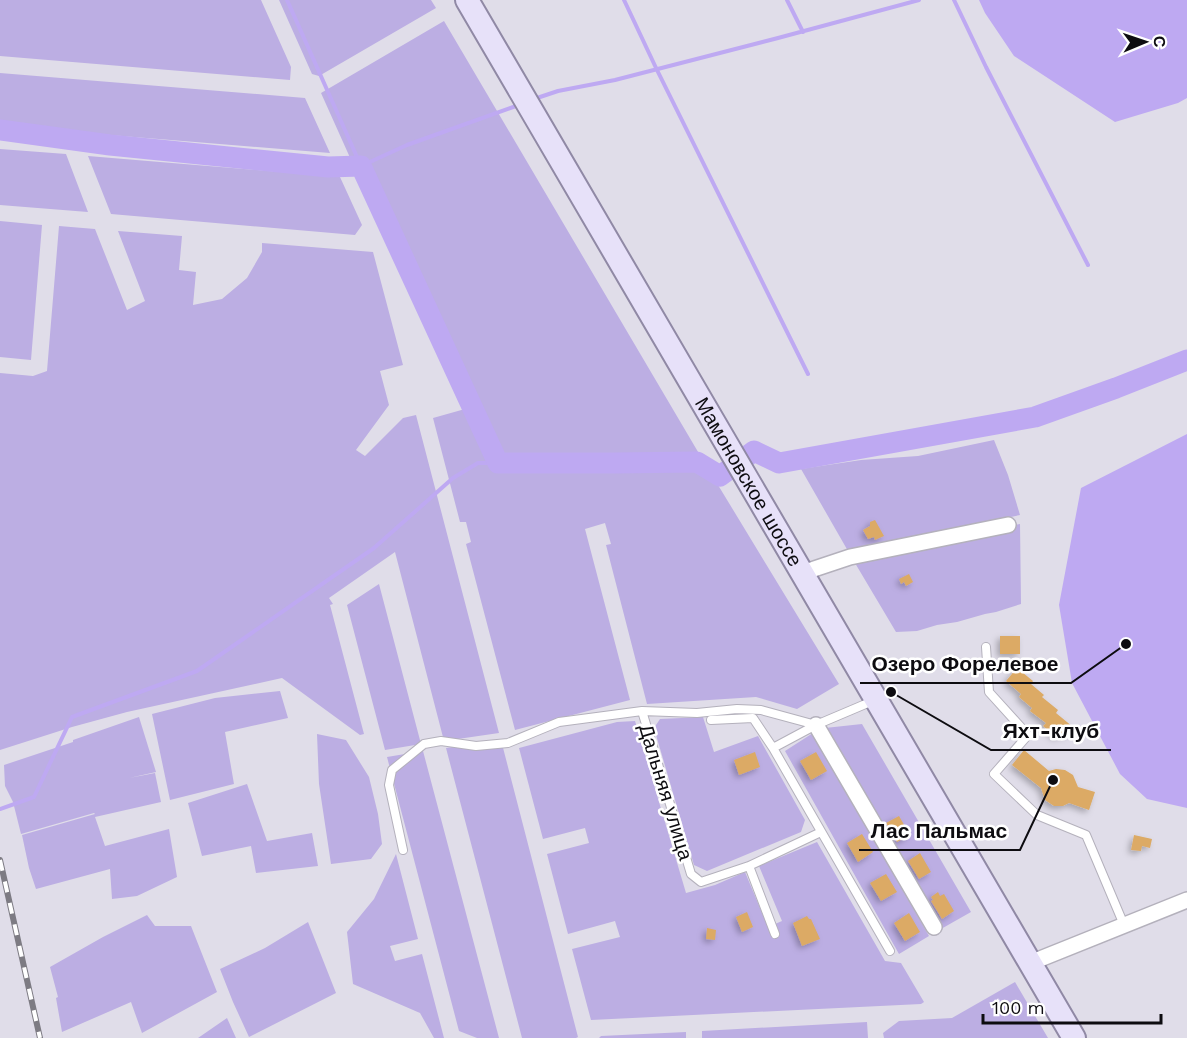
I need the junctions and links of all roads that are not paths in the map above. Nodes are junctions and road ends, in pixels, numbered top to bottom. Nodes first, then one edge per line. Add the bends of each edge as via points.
1 (466, 0) edge
2 (1008, 525) dead end
3 (802, 573) junction
4 (986, 647) dead end
5 (876, 700) junction
6 (642, 711) junction
7 (711, 720) dead end
8 (816, 725) junction
9 (773, 748) junction
10 (821, 832) junction
11 (403, 850) dead end
12 (748, 866) junction
13 (1187, 900) edge
14 (1124, 925) junction
15 (934, 927) dead end
16 (775, 934) dead end
17 (890, 951) dead end
18 (1030, 963) junction
19 (1074, 1038) edge

1 - 3 main road, Мамоновское шоссе
2 - 3 street via 850,557
3 - 5 main road, Мамоновское шоссе
4 - 14 lane via 989,692 1028,735 994,774 1036,815 1086,835
5 - 8 lane
5 - 18 main road, Мамоновское шоссе
6 - 8 lane via 760,710
6 - 11 lane via 560,722 508,743 424,744 392,770 389,785
6 - 12 lane, Дальняя улица via 690,874 701,882
7 - 9 lane via 753,718
8 - 9 lane
8 - 15 street
9 - 10 lane
10 - 12 lane, Дальняя улица
10 - 17 lane
12 - 16 lane
13 - 14 street
14 - 18 street
18 - 19 main road, Мамоновское шоссе

